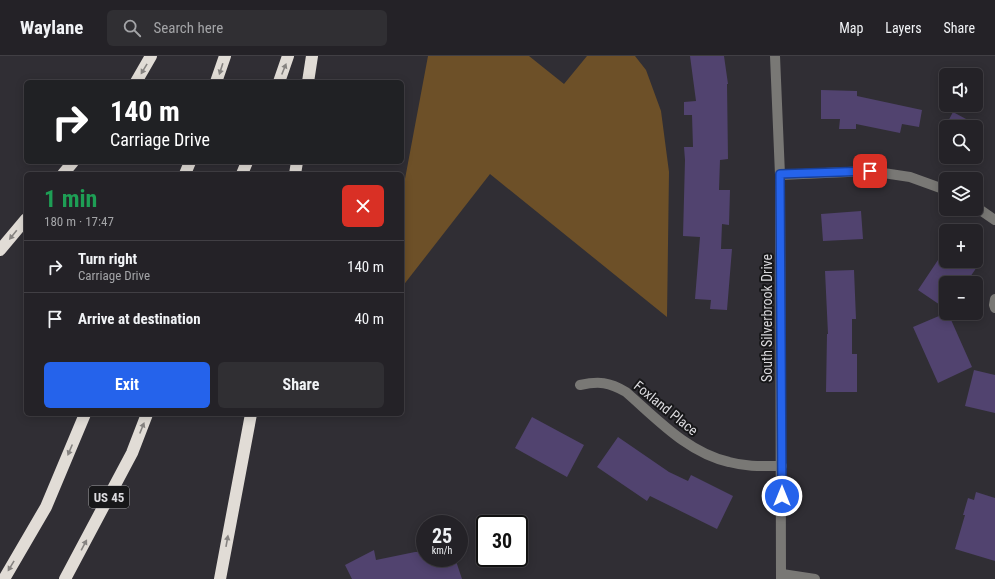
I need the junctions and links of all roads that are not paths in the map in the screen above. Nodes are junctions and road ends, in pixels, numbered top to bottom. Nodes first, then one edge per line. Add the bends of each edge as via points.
1 (151, 56) edge
2 (225, 56) edge
3 (288, 56) edge
4 (312, 56) edge
5 (775, 56) edge
6 (137, 80) edge
7 (217, 80) edge
8 (280, 80) edge
9 (308, 80) edge
10 (780, 174) junction
11 (939, 187) edge
12 (983, 212) edge
13 (995, 220) edge
14 (24, 221) edge
15 (0, 250) edge
16 (995, 299) edge
17 (995, 308) edge
18 (580, 385) dead end
19 (84, 416) edge
20 (147, 416) edge
21 (251, 416) edge
22 (782, 466) junction
23 (782, 576) edge
24 (4, 579) edge
25 (66, 579) edge
26 (220, 579) edge
27 (815, 579) edge

1 -> 6 highway
2 -> 7 highway
8 -> 3 highway
4 - 9 highway
5 - 10 street, South Silverbrook Drive
10 - 11 street via 870,171 910,176
10 - 22 street, South Silverbrook Drive
12 - 13 street
14 -> 15 highway
16 - 17 street
18 - 22 street, Foxland Place via 603,382 614,385 626,392 690,446 714,458 752,466
19 -> 24 highway via 46,507
25 -> 20 highway, US 45 via 132,453
26 -> 21 highway
22 - 23 street, South Silverbrook Drive
23 - 27 street

